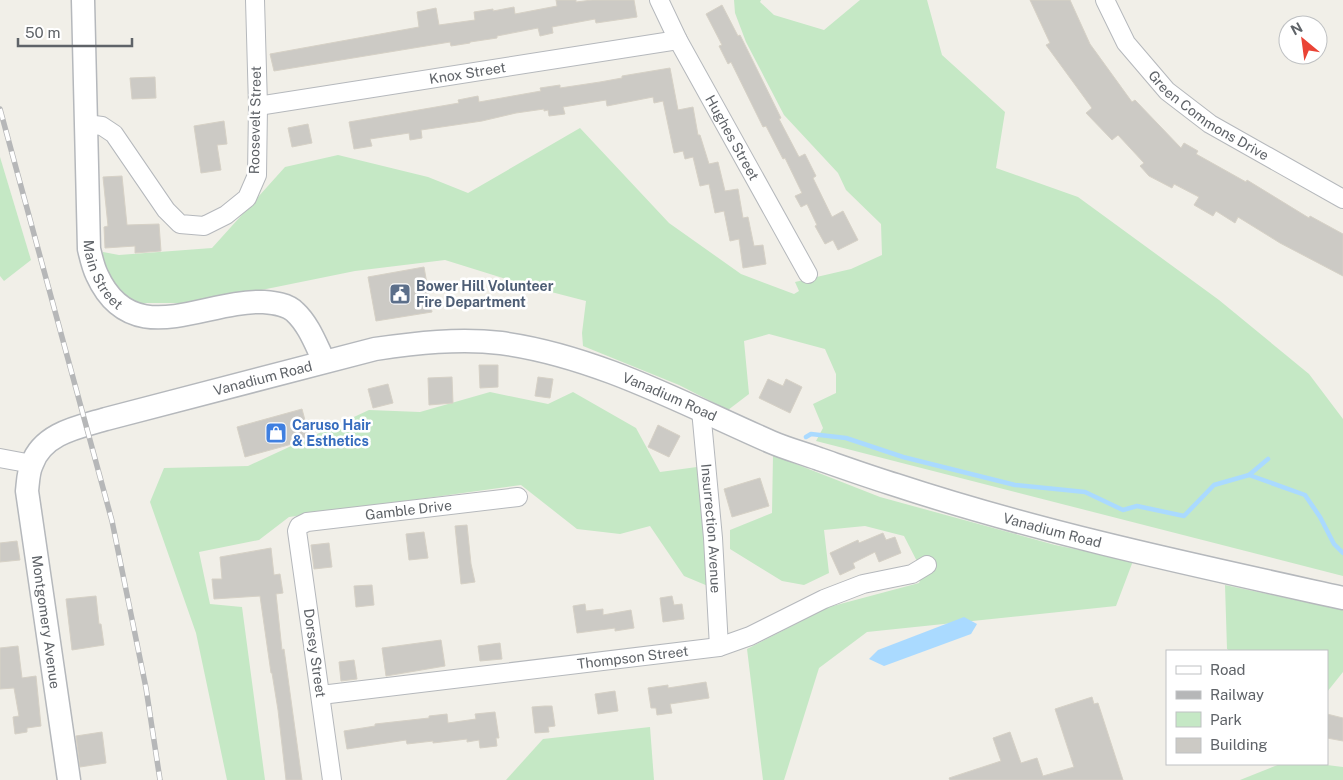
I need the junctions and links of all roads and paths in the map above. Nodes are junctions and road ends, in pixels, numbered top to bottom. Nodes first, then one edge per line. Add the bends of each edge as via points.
1 (84, 0) edge
2 (659, 0) edge
3 (1105, 0) edge
4 (254, 1) edge
5 (678, 40) junction
6 (258, 106) junction
7 (86, 124) junction
8 (1343, 199) edge
9 (808, 274) dead end
10 (324, 361) junction
11 (701, 410) junction
12 (0, 458) edge
13 (32, 464) junction
14 (518, 497) dead end
15 (299, 526) joint
16 (928, 565) dead end
17 (1343, 598) edge
18 (719, 647) junction
19 (322, 695) junction
20 (69, 780) edge
21 (332, 780) edge

1 - 7 street, Main Street
2 - 5 street, Hughes Street
3 - 8 street, Green Commons Drive via 1126,43 1167,91 1210,124
4 - 6 street, Roosevelt Street
5 - 6 street, Knox Street
5 - 9 street, Hughes Street
6 - 7 street, Roosevelt Street via 257,175 247,198 226,215 204,226 180,224 166,210 114,134 102,126
7 - 10 street, Main Street via 89,249 96,274 109,296 126,310 146,318 176,317 246,302 276,303 295,311 309,330
10 - 11 street, Vanadium Road via 412,344 448,341 499,343 552,352 617,374
10 - 13 street, Vanadium Road via 64,432 45,444
11 - 17 street, Vanadium Road via 774,443 896,486 1009,520
11 - 18 street, Insurrection Avenue
12 - 13 street
13 - 20 street, Montgomery Avenue via 27,491
14 - 15 street, Gamble Drive via 307,522
15 - 19 street, Dorsey Street via 297,531
16 - 18 street, Thompson Street via 912,574 863,584 824,599 750,636
18 - 19 street, Thompson Street
19 - 21 street, Dorsey Street

